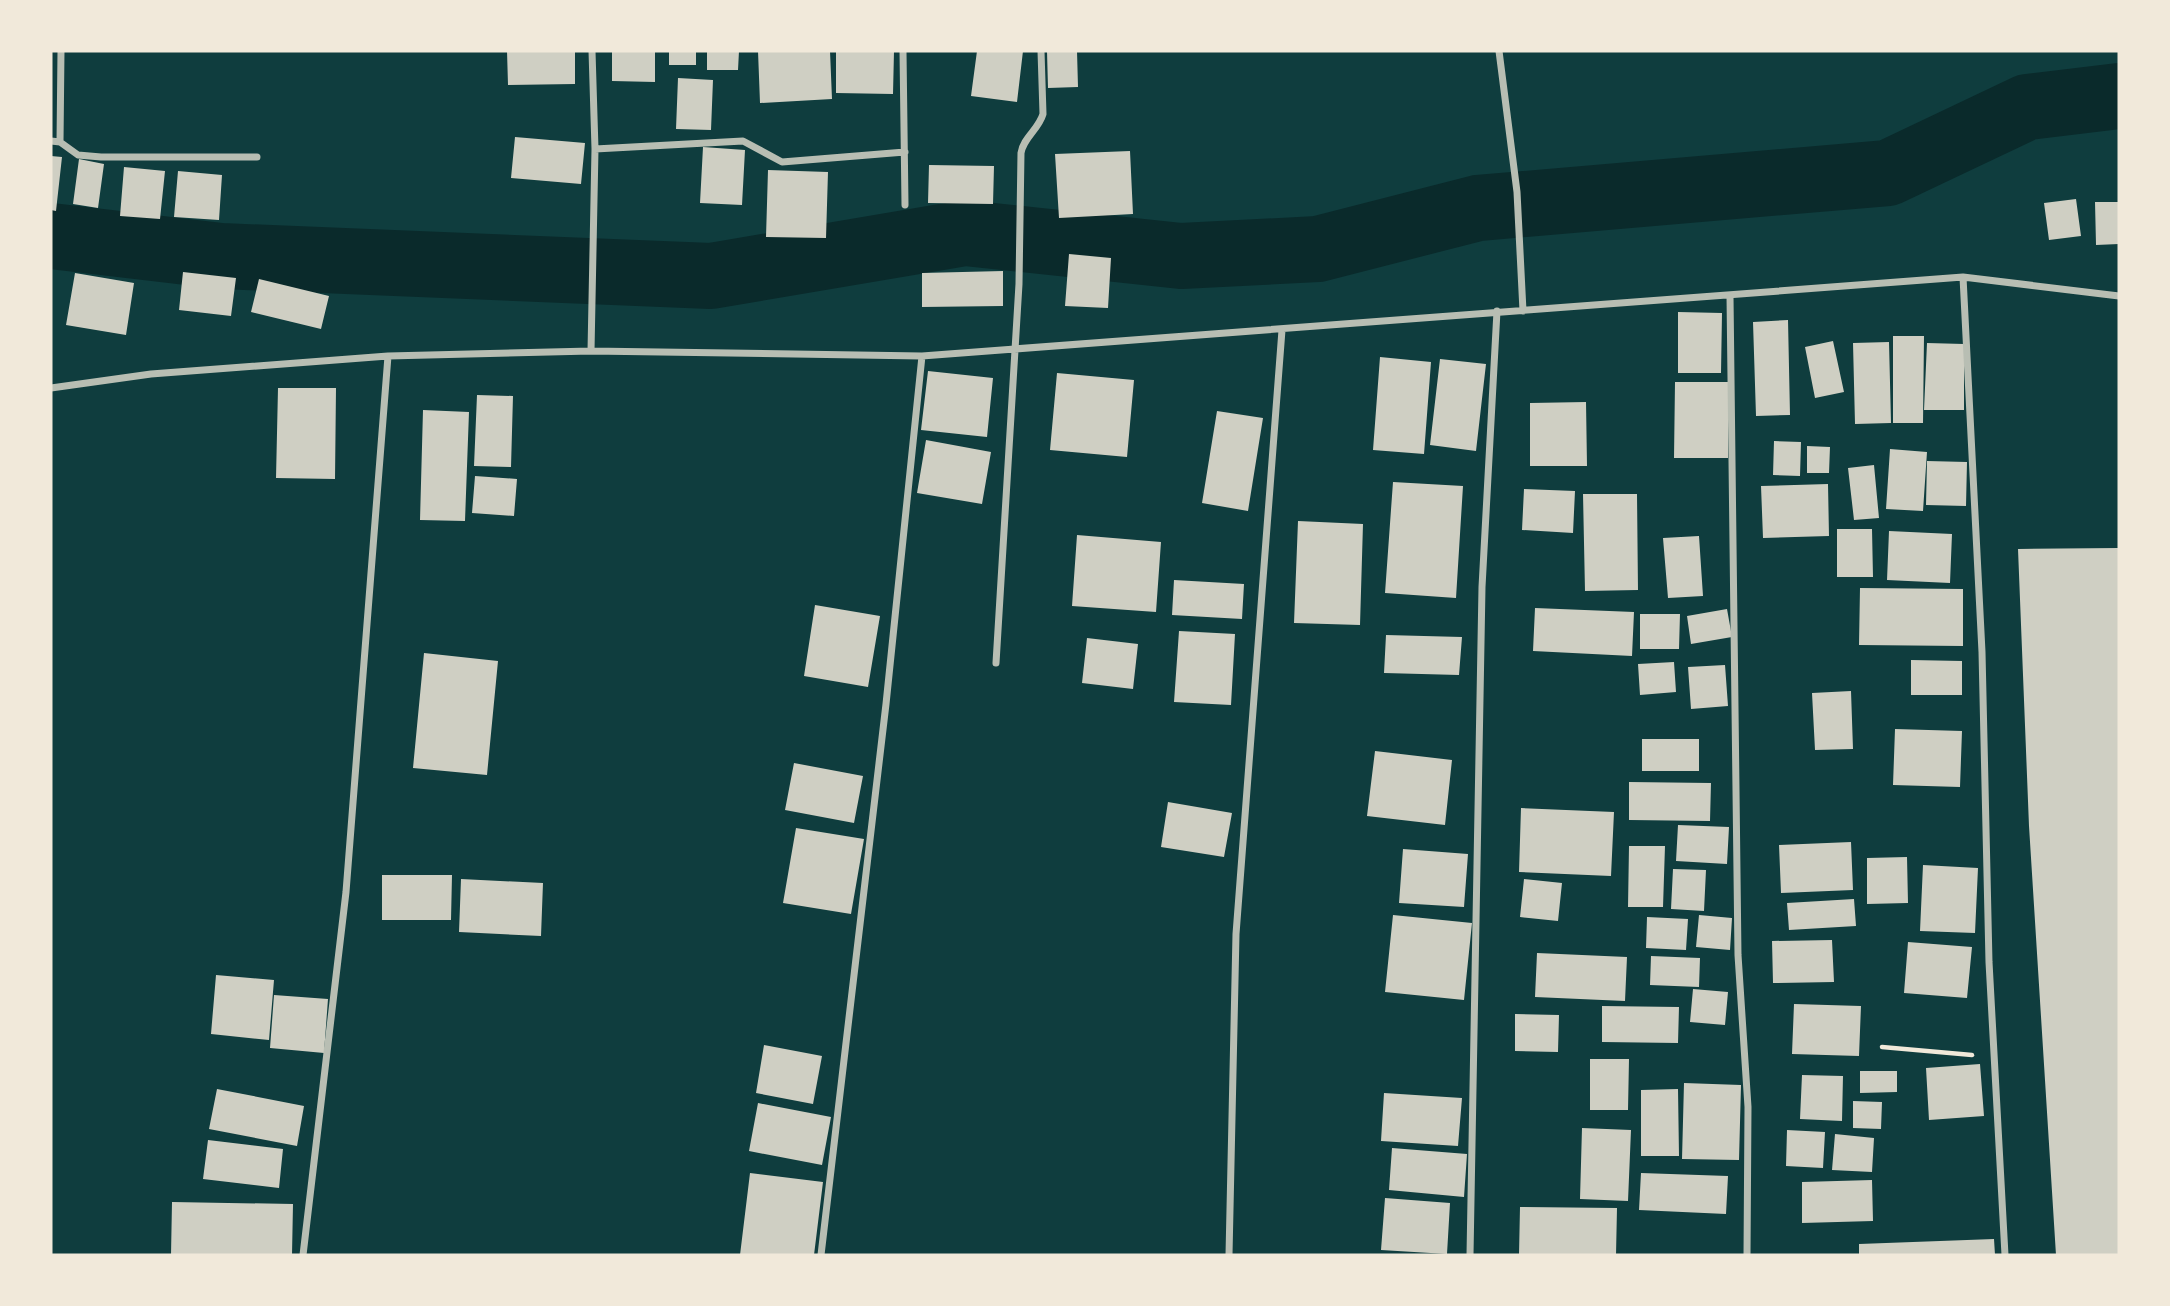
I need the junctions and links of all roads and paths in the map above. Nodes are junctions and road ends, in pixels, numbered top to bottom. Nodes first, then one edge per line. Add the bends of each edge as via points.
1 (61, 51) edge
2 (592, 51) edge
3 (903, 51) edge
4 (1041, 51) edge
5 (1499, 51) edge
6 (51, 141) edge
7 (60, 142) junction
8 (595, 149) junction
9 (905, 152) junction
10 (257, 157) dead end
11 (905, 205) dead end
12 (1963, 277) junction
13 (1730, 296) junction
14 (2119, 296) edge
15 (1497, 311) junction
16 (1522, 312) junction
17 (1282, 330) junction
18 (1015, 349) junction
19 (590, 351) junction
20 (388, 356) junction
21 (922, 356) junction
22 (51, 388) edge
23 (996, 663) dead end
24 (1882, 1047) dead end
25 (1994, 1057) junction
26 (303, 1255) edge
27 (821, 1255) edge
28 (1229, 1255) edge
29 (1470, 1255) edge
30 (1747, 1255) edge
31 (2006, 1255) edge

1 - 7 street
2 - 8 street
3 - 9 street
4 - 18 street via 1041,122 1022,145
5 - 16 street via 1517,192
6 - 7 street
7 - 10 street via 78,155 101,158
8 - 9 street via 743,141 782,162
8 - 19 street
9 - 11 street
12 - 13 street
12 - 14 street
12 - 25 street via 1982,652
13 - 16 street
13 - 30 street via 1738,955 1748,1107
15 - 16 street
15 - 17 street
15 - 29 street via 1482,587
17 - 18 street
17 - 28 street via 1236,934
18 - 21 street
18 - 23 street
19 - 20 street
19 - 21 street
20 - 22 street via 152,374
20 - 26 street via 346,892
21 - 27 street
24 - 25 path
25 - 31 street

